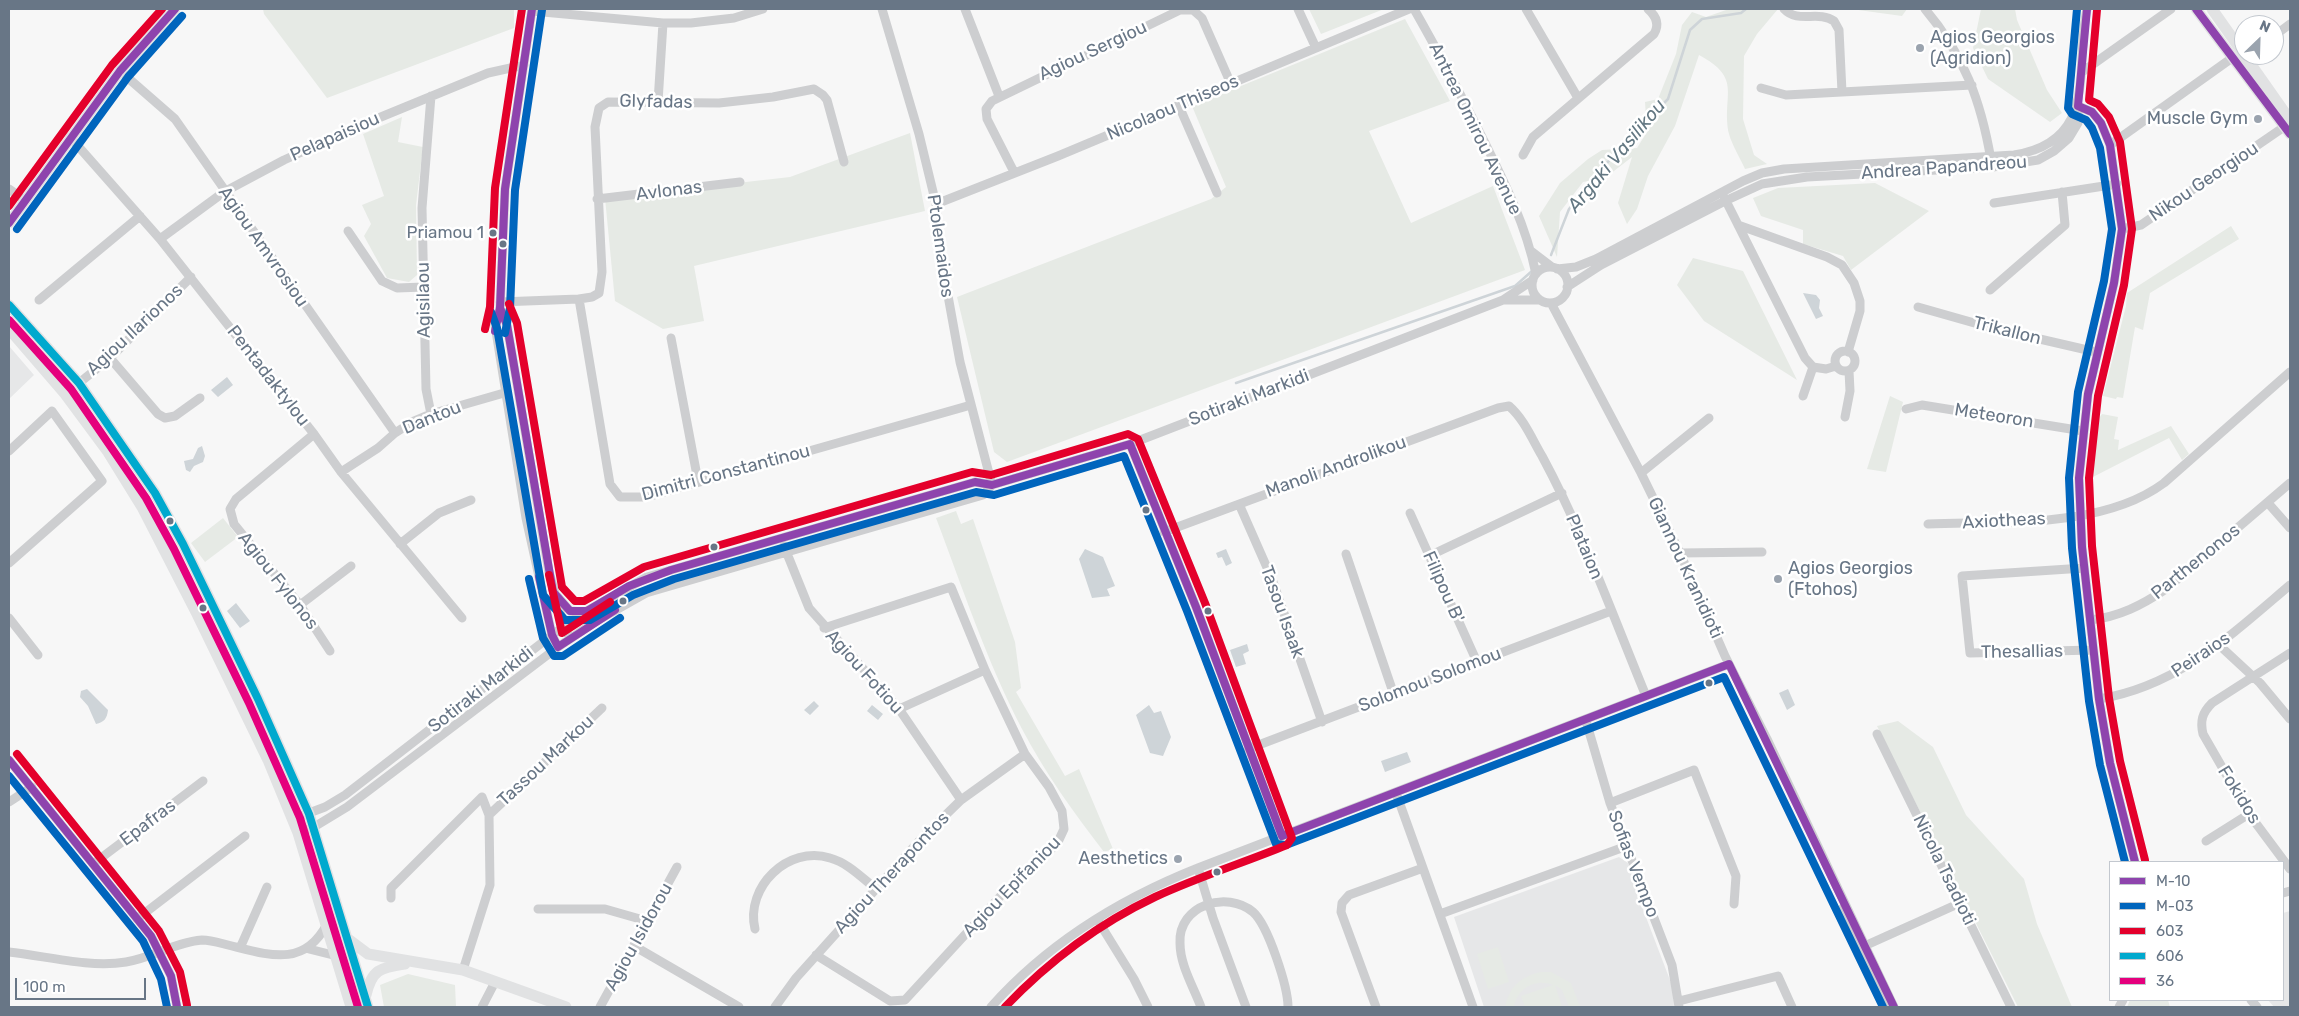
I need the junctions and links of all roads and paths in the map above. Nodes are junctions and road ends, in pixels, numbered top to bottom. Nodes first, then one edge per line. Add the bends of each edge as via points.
1 (175, 9) edge
2 (763, 9) edge
3 (882, 9) edge
4 (965, 9) edge
5 (1298, 9) edge
6 (1409, 9) edge
7 (1414, 9) edge
8 (1526, 9) edge
9 (1648, 9) edge
10 (1784, 9) edge
11 (1925, 9) edge
12 (2087, 9) edge
13 (2171, 9) edge
14 (2196, 9) edge
15 (2212, 9) edge
16 (532, 10) edge
17 (609, 13) edge
18 (663, 23) junction
19 (2234, 39) edge
20 (1316, 48) junction
21 (2232, 58) junction
22 (524, 65) junction
23 (2252, 65) edge
24 (120, 71) junction
25 (2082, 72) junction
26 (1231, 84) junction
27 (1972, 85) junction
28 (1761, 88) dead end
29 (1842, 92) junction
30 (431, 96) junction
31 (999, 96) junction
32 (1578, 98) junction
33 (658, 102) junction
34 (1179, 106) junction
35 (2078, 106) junction
36 (2288, 121) edge
37 (70, 137) junction
38 (2110, 146) junction
39 (1523, 154) dead end
40 (1991, 156) junction
41 (844, 162) dead end
42 (1993, 167) junction
43 (1014, 172) junction
44 (740, 182) dead end
45 (2117, 184) junction
46 (9, 189) edge
47 (224, 192) junction
48 (2062, 192) junction
49 (1216, 193) dead end
50 (1723, 196) junction
51 (597, 199) junction
52 (26, 201) junction
53 (1994, 203) dead end
54 (936, 204) junction
55 (140, 216) junction
56 (9, 223) edge
57 (1738, 225) junction
58 (2122, 229) junction
59 (348, 231) dead end
60 (160, 239) junction
61 (1531, 251) junction
62 (1554, 268) junction
63 (191, 277) junction
64 (1534, 277) junction
65 (424, 287) junction
66 (1568, 287) junction
67 (1990, 290) dead end
68 (579, 299) junction
69 (39, 300) dead end
70 (1502, 300) junction
71 (1540, 300) junction
72 (1551, 303) junction
73 (9, 304) edge
74 (500, 305) junction
75 (1918, 307) dead end
76 (9, 329) edge
77 (671, 338) dead end
78 (1848, 352) junction
79 (2096, 352) junction
80 (110, 358) junction
81 (1836, 366) junction
82 (1813, 367) junction
83 (1849, 371) junction
84 (2290, 372) edge
85 (79, 383) junction
86 (504, 393) junction
87 (1803, 396) dead end
88 (200, 398) dead end
89 (971, 405) junction
90 (1509, 406) joint
91 (1906, 409) dead end
92 (431, 414) junction
93 (1845, 416) dead end
94 (1709, 418) dead end
95 (2083, 431) junction
96 (395, 433) junction
97 (314, 434) junction
98 (1130, 444) junction
99 (9, 451) edge
100 (341, 472) junction
101 (1641, 473) junction
102 (698, 481) junction
103 (2290, 483) edge
104 (992, 485) junction
105 (1562, 493) junction
106 (471, 500) dead end
107 (2268, 503) junction
108 (1239, 504) junction
109 (1410, 513) dead end
110 (2080, 518) junction
111 (1928, 524) dead end
112 (2290, 528) edge
113 (1164, 532) junction
114 (780, 538) junction
115 (400, 544) junction
116 (786, 552) junction
117 (1762, 552) dead end
118 (1680, 553) junction
119 (1346, 554) dead end
120 (1429, 556) junction
121 (9, 563) edge
122 (351, 566) dead end
123 (2084, 568) junction
124 (2290, 585) edge
125 (553, 592) junction
126 (300, 605) junction
127 (587, 611) junction
128 (1611, 611) junction
129 (9, 618) edge
130 (462, 618) dead end
131 (2090, 620) junction
132 (564, 626) junction
133 (824, 628) junction
134 (552, 635) junction
135 (570, 639) junction
136 (2219, 645) junction
137 (558, 647) junction
138 (330, 650) dead end
139 (2092, 650) junction
140 (2290, 653) edge
141 (38, 655) dead end
142 (1477, 662) junction
143 (1729, 664) junction
144 (985, 670) junction
145 (2252, 677) junction
146 (1394, 695) junction
147 (1646, 696) junction
148 (2100, 699) junction
149 (602, 708) dead end
150 (899, 709) junction
151 (2290, 719) edge
152 (1586, 720) junction
153 (1322, 722) junction
154 (1877, 734) dead end
155 (1248, 749) junction
156 (1025, 754) junction
157 (9, 760) edge
158 (202, 782) dead end
159 (32, 788) junction
160 (1396, 793) junction
161 (962, 800) junction
162 (9, 802) edge
163 (1610, 803) junction
164 (309, 814) junction
165 (2249, 814) junction
166 (489, 815) junction
167 (293, 819) junction
168 (314, 827) junction
169 (298, 833) junction
170 (245, 836) dead end
171 (1282, 836) junction
172 (2206, 841) dead end
173 (1627, 846) junction
174 (2135, 861) edge
175 (93, 864) junction
176 (677, 867) dead end
177 (1198, 868) junction
178 (1422, 868) junction
179 (2290, 869) edge
180 (267, 887) dead end
181 (875, 888) junction
182 (392, 898) dead end
183 (1208, 902) junction
184 (1960, 902) junction
185 (1734, 904) dead end
186 (538, 909) dead end
187 (1440, 914) junction
188 (1097, 918) junction
189 (136, 919) junction
190 (647, 921) junction
191 (327, 924) junction
192 (755, 929) dead end
193 (348, 939) junction
194 (634, 946) junction
195 (1862, 947) junction
196 (240, 948) junction
197 (309, 949) junction
198 (9, 952) edge
199 (161, 952) junction
200 (816, 955) junction
201 (337, 956) junction
202 (412, 963) junction
203 (463, 970) junction
204 (494, 982) junction
205 (367, 1002) edge
206 (549, 1004) edge
207 (1679, 1004) edge
208 (178, 1007) edge
209 (351, 1007) edge
210 (482, 1007) edge
211 (566, 1007) edge
212 (600, 1007) edge
213 (739, 1007) edge
214 (775, 1007) edge
215 (992, 1007) edge
216 (1148, 1007) edge
217 (1201, 1007) edge
218 (1246, 1007) edge
219 (1288, 1007) edge
220 (1376, 1007) edge
221 (1473, 1007) edge
222 (1792, 1007) edge
223 (1885, 1007) edge
224 (1894, 1007) edge
225 (2011, 1007) edge

1 - 24 main road
2 - 18 street via 734,18
3 - 54 street, Ptolemaidos
4 - 31 street
5 - 20 street
6 - 20 street, Nicolaou Thiseos
7 - 61 street, Antrea Omirou Avenue via 1513,200
8 - 32 street
9 - 32 street via 1657,22 1654,34
10 - 29 street via 1795,16 1824,16 1834,20 1839,30
11 - 27 street via 1954,48
12 - 25 street
13 - 25 street
14 - 21 main road
15 - 19 main road
16 - 17 street
16 - 22 street
17 - 18 street
18 - 33 street
20 - 26 street, Nicolaou Thiseos
21 - 36 main road
21 - 38 street
22 - 30 street, Pelapaisiou via 488,73
22 - 74 street via 505,189
23 - 36 main road
24 - 37 main road
24 - 47 street, Agiou Amvrosiou via 175,119
25 - 35 street
26 - 31 street, Agiou Sergiou via 1202,18 1187,9
26 - 34 street, Nicolaou Thiseos
27 - 29 street
27 - 40 street
28 - 29 street via 1786,95
30 - 47 street, Pelapaisiou via 284,160
30 - 65 street, Agisilaou via 422,208
31 - 43 street via 988,106 987,119
32 - 39 street via 1533,137
33 - 41 street, Glyfadas via 719,103 814,89 827,100
33 - 51 street, Glyfadas via 608,102 599,108 595,127
34 - 43 street, Nicolaou Thiseos
34 - 49 street
35 - 38 street via 2092,112 2101,123
35 - 40 street, Andrea Papandreou via 2068,124 2047,143 2020,154
35 - 42 street, Andrea Papandreou via 2080,115 2075,130 2054,151 2033,161
36 - 58 street, Nikou Georgiou via 2140,225
37 - 52 main road
37 - 55 street, Pentadaktylou
38 - 45 street
40 - 42 street
40 - 50 street, Andrea Papandreou via 1784,168 1762,173
42 - 50 street, Andrea Papandreou via 1782,180
43 - 54 street, Nicolaou Thiseos
44 - 51 street, Avlonas
45 - 48 street
45 - 58 street
46 - 52 street
47 - 60 street, Pelapaisiou
47 - 96 street, Agiou Amvrosiou
48 - 53 street
48 - 67 street via 2065,226
50 - 57 street
50 - 62 street, Andrea Papandreou via 1596,259 1576,267
50 - 66 street, Andrea Papandreou
51 - 68 street, Glyfadas via 602,272 600,289 596,295
52 - 56 main road
54 - 89 street, Ptolemaidos via 946,293
55 - 60 street, Pentadaktylou
55 - 69 street
57 - 78 street via 1842,265 1854,283 1860,302
57 - 82 street via 1805,358
58 - 79 street via 2114,283
59 - 65 street via 382,281 397,288
60 - 63 street, Pentadaktylou
61 - 62 street
61 - 64 street, Antrea Omirou Avenue
62 - 64 street via 1540,270
62 - 66 street via 1565,276
63 - 80 street, Agiou Ilarionos
63 - 97 street, Pentadaktylou
64 - 70 street, Sotiraki Markidi
64 - 71 street via 1533,291
65 - 92 street, Agisilaou via 426,389
66 - 72 street via 1560,300
68 - 74 street
68 - 102 street, Dimitri Constantinou via 610,484 614,491 620,497 636,498
70 - 71 street, Sotiraki Markidi
70 - 98 street, Sotiraki Markidi
71 - 72 street
72 - 101 street, Giannou Kranidioti
73 - 85 main road
74 - 86 street via 495,325
74 - 125 street via 508,325
75 - 79 street, Trikallon
76 - 167 main road via 65,394 103,445 142,507 227,673
77 - 102 street
78 - 81 street via 1838,354
78 - 83 street via 1855,362
79 - 95 street
80 - 85 street, Agiou Ilarionos
80 - 88 street via 165,418 175,416
81 - 82 street via 1826,369
81 - 83 street via 1841,371
82 - 87 street
83 - 93 street via 1850,391
84 - 110 street, Axiotheas via 2154,491 2112,509
85 - 164 main road via 155,493 183,544 258,698
86 - 92 street, Dantou
86 - 134 street via 526,518
89 - 102 street, Dimitri Constantinou
89 - 104 street, Ptolemaidos
90 - 105 street, Plataion via 1524,424
90 - 108 street, Manoli Androlikou
91 - 95 street, Meteoron via 1922,404
92 - 96 street, Dantou
94 - 101 street
95 - 110 street
96 - 100 street, Dantou
97 - 100 street, Pentadaktylou
97 - 126 street, Agiou Fylonos via 236,499 230,509 234,524
98 - 104 street, Sotiraki Markidi
98 - 113 street
99 - 121 street via 52,411 102,480
100 - 115 street, Pentadaktylou
101 - 118 street, Giannou Kranidioti
103 - 107 street, Parthenonos
104 - 114 street, Sotiraki Markidi via 975,482
104 - 116 street, Sotiraki Markidi via 983,495
105 - 120 street
105 - 128 street, Plataion
106 - 115 street via 439,513
107 - 112 street
107 - 131 street, Parthenonos via 2147,602 2116,616
108 - 113 street, Manoli Androlikou
108 - 153 street, Tasou Isaak via 1272,579
109 - 120 street, Filipou B'
110 - 111 street, Axiotheas
110 - 123 street
113 - 155 street via 1196,607
114 - 116 street, Agiou Fotiou
114 - 127 street, Sotiraki Markidi via 647,577
115 - 130 street, Pentadaktylou
116 - 133 street, Agiou Fotiou via 809,608
116 - 135 street, Sotiraki Markidi via 646,593
117 - 118 street
118 - 143 street, Giannou Kranidioti
119 - 146 street
120 - 142 street, Filipou B'
122 - 126 street
123 - 131 street
123 - 139 street, Thesallias via 1962,576 1970,653
124 - 136 street, Peiraios
125 - 127 street via 570,611
125 - 132 street
126 - 138 street, Agiou Fylonos
127 - 132 street, Sotiraki Markidi
128 - 142 street, Solomou Solomou
128 - 147 street, Plataion
129 - 141 street
131 - 139 street
132 - 134 street, Sotiraki Markidi
132 - 135 street
133 - 144 street, Agiou Epifaniou via 952,586
133 - 150 street, Agiou Fotiou
134 - 137 street
134 - 164 street, Sotiraki Markidi via 345,795
135 - 137 street, Sotiraki Markidi
136 - 145 street
136 - 148 street, Peiraios via 2172,676 2126,694
137 - 168 street, Sotiraki Markidi via 347,807
139 - 148 street
140 - 145 street
142 - 146 street, Solomou Solomou
143 - 147 street
143 - 195 street, Giannou Kranidioti
144 - 150 street
144 - 156 street, Agiou Epifaniou
145 - 151 street
145 - 165 street, Fokidos via 2212,703 2201,721 2203,734
146 - 153 street, Solomou Solomou
147 - 152 street
148 - 174 street via 2110,763
149 - 166 street, Tassou Markou
150 - 161 street, Agiou Fotiou
152 - 160 street
152 - 163 street, Sofias Vempo
153 - 155 street, Solomou Solomou
154 - 184 street, Nicola Tsadioti
155 - 171 street
156 - 161 street, Agiou Therapontos
156 - 200 street, Agiou Epifaniou via 1062,811 1062,836 1008,888 910,996 900,1002 890,1001
157 - 159 street
158 - 175 street, Epafras
159 - 162 street
159 - 175 street
160 - 171 street
160 - 178 street
161 - 181 street, Agiou Therapontos
163 - 173 street, Sofias Vempo
163 - 185 street via 1694,770 1736,876
164 - 167 street, Sotiraki Markidi
164 - 168 main road
165 - 172 street
165 - 179 street, Fokidos
166 - 182 street, Tassou Markou via 482,797 391,888
166 - 203 street, Tassou Markou via 490,885
167 - 169 main road
168 - 169 street, Sotiraki Markidi
168 - 193 main road
169 - 191 main road
170 - 189 street
171 - 177 street
173 - 187 street
173 - 207 street, Sofias Vempo via 1672,965
175 - 189 street
176 - 190 street, Agiou Isidorou
177 - 183 street
177 - 188 street
178 - 187 street
178 - 220 street via 1349,895 1342,903 1340,912
180 - 196 street
181 - 192 street via 848,866 830,858 810,855 796,858 769,876 754,900
181 - 200 street, Agiou Therapontos
183 - 217 street via 1184,924 1179,940 1181,957
183 - 218 street
183 - 219 street via 1228,901 1241,905 1261,922 1284,986
184 - 195 street
184 - 225 street, Nicola Tsadioti
186 - 190 street via 605,909
187 - 221 street
188 - 215 street via 1042,957
188 - 216 street
189 - 199 street
190 - 194 street, Agiou Isidorou
191 - 197 street
191 - 201 main road
193 - 202 main road via 368,954
193 - 205 main road
194 - 212 street, Agiou Isidorou
194 - 213 street
195 - 223 street, Giannou Kranidioti
195 - 224 street, Giannou Kranidioti
196 - 197 street via 279,955
196 - 199 street via 203,940
197 - 201 street
198 - 199 street via 107,963 125,962
199 - 208 street
200 - 214 street, Agiou Therapontos
201 - 209 main road
202 - 203 main road
202 - 205 main road via 380,969 369,981
203 - 204 main road
204 - 206 main road
204 - 210 street
206 - 211 main road
207 - 222 street via 1778,976

